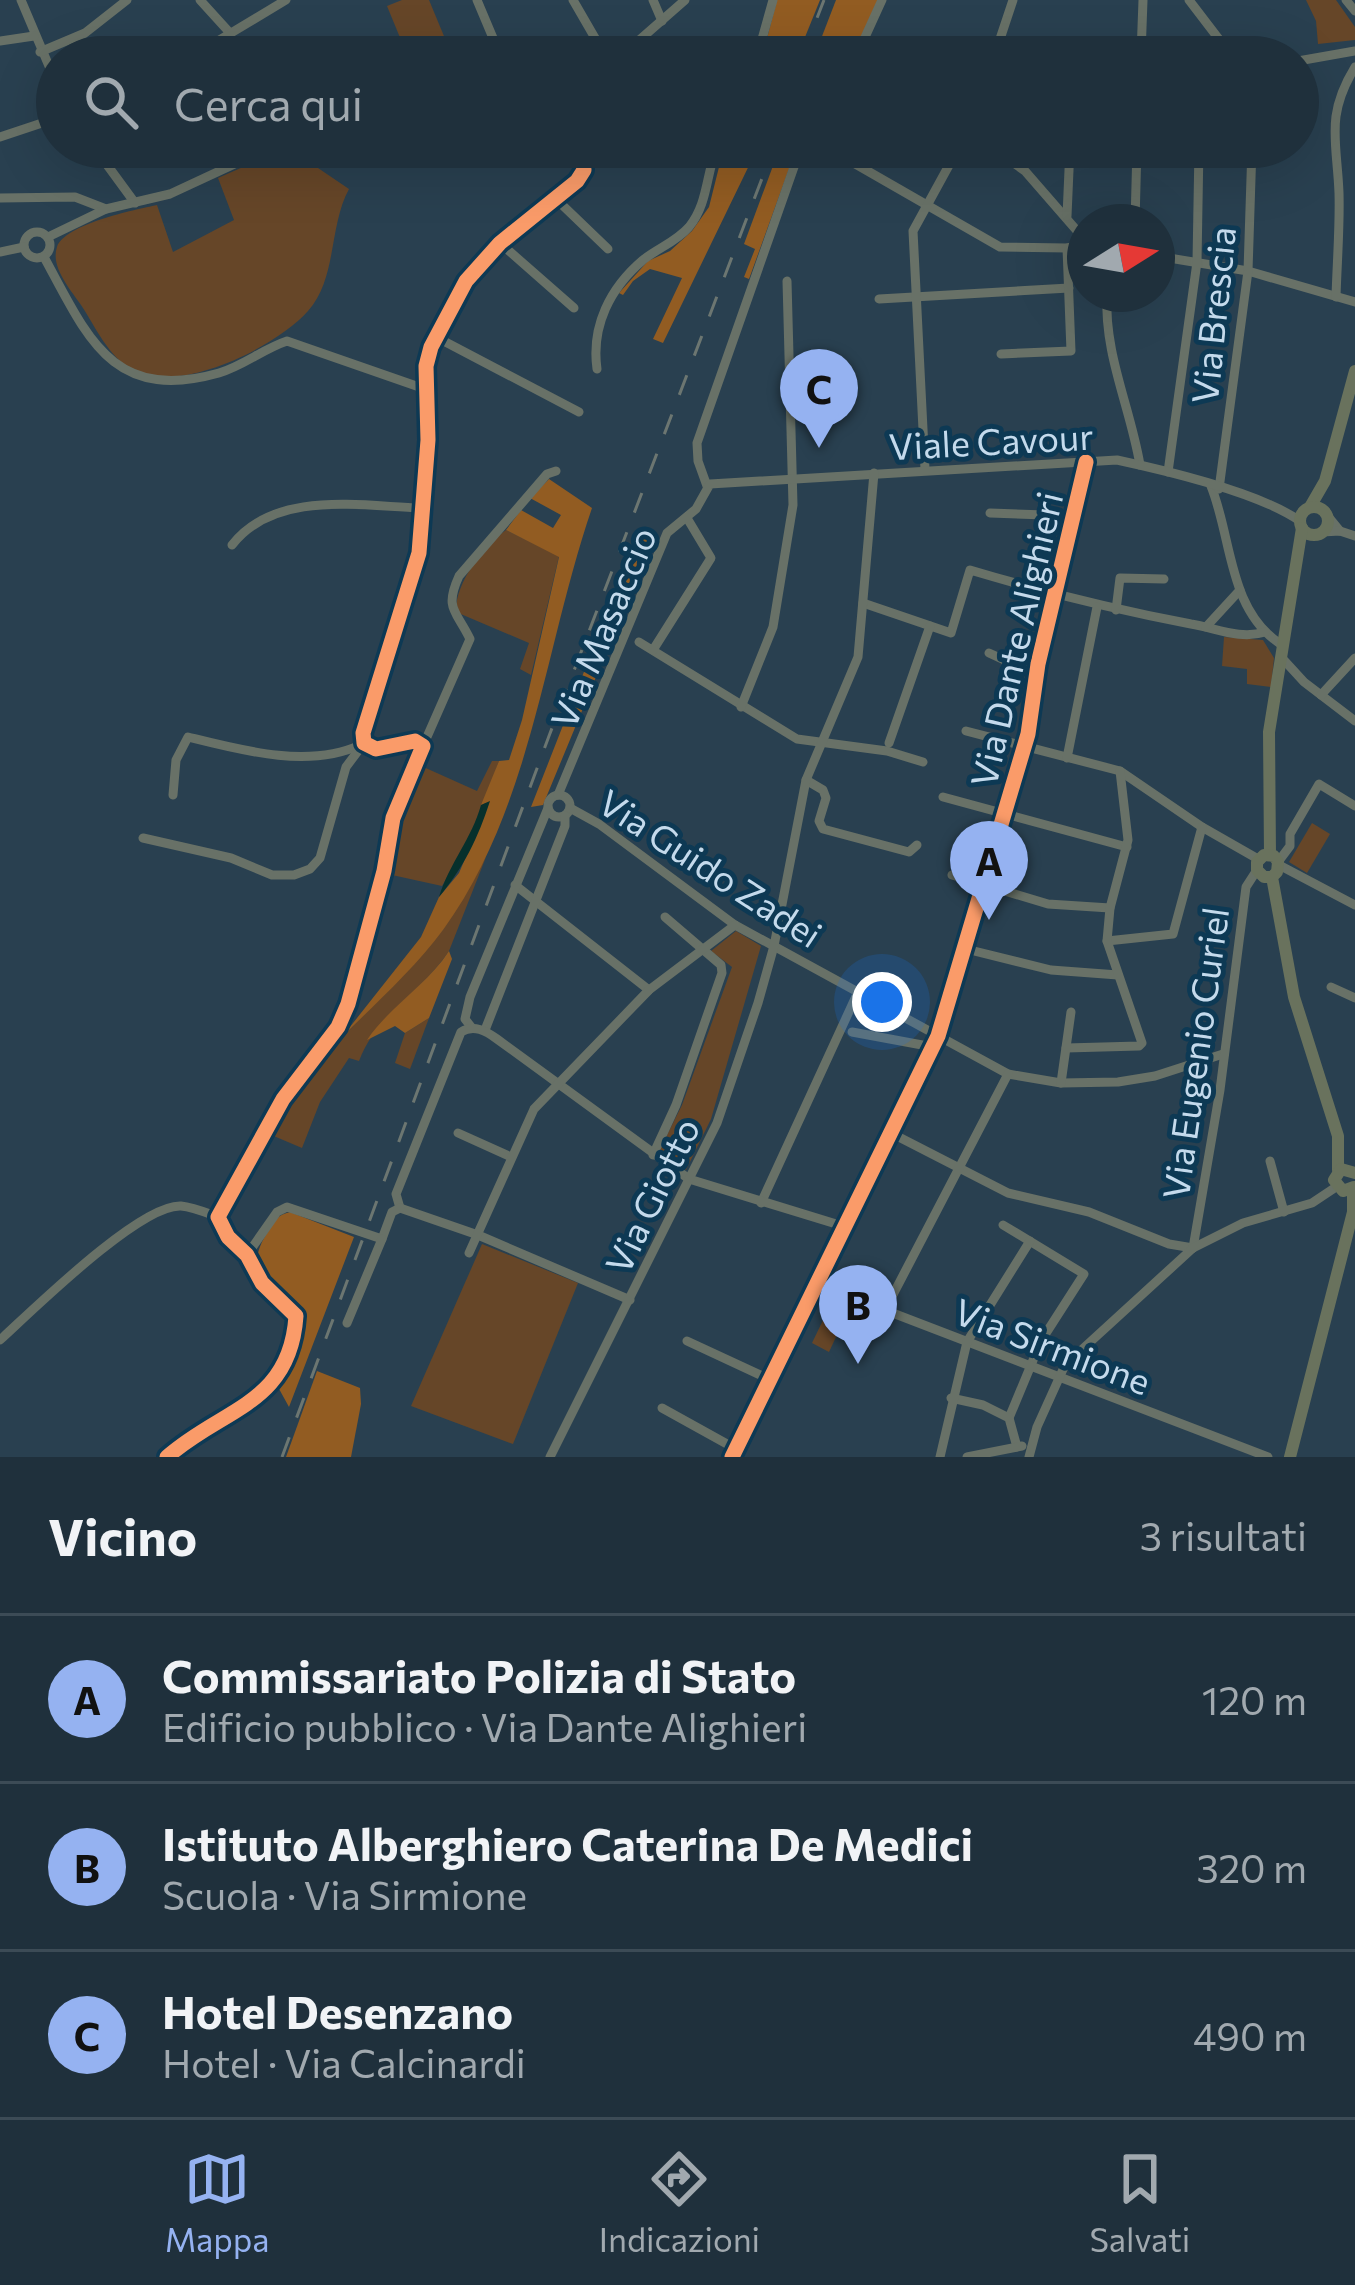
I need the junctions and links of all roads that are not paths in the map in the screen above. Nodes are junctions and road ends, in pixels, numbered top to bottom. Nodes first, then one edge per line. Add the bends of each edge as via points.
1 (21, 0) edge
2 (128, 0) edge
3 (200, 0) edge
4 (286, 0) edge
5 (477, 0) edge
6 (573, 0) edge
7 (653, 0) edge
8 (685, 0) edge
9 (773, 0) edge
10 (882, 0) edge
11 (1013, 0) edge
12 (1143, 0) edge
13 (1189, 0) edge
14 (1346, 0) edge
15 (1355, 11) edge
16 (662, 21) junction
17 (230, 33) junction
18 (34, 36) junction
19 (78, 36) edge
20 (227, 36) edge
21 (492, 36) edge
22 (594, 36) edge
23 (644, 36) edge
24 (764, 36) edge
25 (866, 36) edge
26 (1001, 36) edge
27 (1142, 36) edge
28 (1215, 36) edge
29 (0, 41) edge
30 (36, 41) edge
31 (1355, 51) edge
32 (1319, 57) edge
33 (1355, 67) edge
34 (36, 125) edge
35 (0, 137) edge
36 (109, 168) edge
37 (228, 168) edge
38 (584, 168) edge
39 (712, 168) edge
40 (794, 168) edge
41 (862, 168) edge
42 (947, 168) edge
43 (1021, 168) edge
44 (1069, 168) edge
45 (1136, 168) edge
46 (1199, 168) edge
47 (1251, 168) edge
48 (0, 198) edge
49 (556, 199) junction
50 (135, 203) junction
51 (1068, 204) edge
52 (1135, 204) edge
53 (927, 205) junction
54 (106, 209) junction
55 (1067, 216) edge
56 (48, 238) junction
57 (500, 242) junction
58 (24, 247) junction
59 (1067, 248) edge
60 (608, 249) dead end
61 (0, 252) edge
62 (44, 257) junction
63 (1175, 259) edge
64 (1197, 262) junction
65 (1248, 272) junction
66 (787, 281) dead end
67 (1067, 288) edge
68 (1336, 296) junction
69 (915, 297) junction
70 (879, 298) dead end
71 (1355, 302) edge
72 (574, 308) dead end
73 (1070, 312) edge
74 (1107, 312) edge
75 (436, 337) junction
76 (1001, 354) dead end
77 (596, 369) dead end
78 (1355, 371) edge
79 (424, 388) junction
80 (580, 412) dead end
81 (1086, 462) junction
82 (1140, 465) junction
83 (925, 469) junction
84 (556, 471) dead end
85 (1168, 472) junction
86 (874, 473) junction
87 (794, 477) junction
88 (705, 487) junction
89 (1215, 488) junction
90 (420, 508) junction
91 (990, 512) dead end
92 (1075, 516) junction
93 (1311, 516) junction
94 (687, 518) junction
95 (1340, 531) junction
96 (1322, 532) junction
97 (1355, 536) edge
98 (232, 544) dead end
99 (1164, 579) dead end
100 (1295, 582) junction
101 (1240, 590) junction
102 (1057, 596) junction
103 (863, 603) junction
104 (1097, 607) junction
105 (1289, 608) junction
106 (1116, 610) junction
107 (930, 626) junction
108 (1211, 629) junction
109 (1265, 632) junction
110 (639, 642) dead end
111 (1279, 643) junction
112 (653, 650) junction
113 (989, 653) dead end
114 (1282, 658) junction
115 (1355, 658) edge
116 (1037, 675) junction
117 (1321, 694) junction
118 (1274, 699) junction
119 (741, 707) junction
120 (1355, 721) edge
121 (966, 730) dead end
122 (820, 741) junction
123 (364, 743) junction
124 (889, 743) dead end
125 (424, 746) junction
126 (1024, 747) junction
127 (1067, 758) junction
128 (923, 762) dead end
129 (1120, 771) junction
130 (806, 780) junction
131 (173, 795) dead end
132 (557, 795) junction
133 (943, 797) dead end
134 (1355, 806) edge
135 (548, 808) junction
136 (567, 812) junction
137 (1004, 814) junction
138 (1202, 827) junction
139 (143, 838) dead end
140 (917, 845) dead end
141 (1127, 847) junction
142 (1269, 865) junction
143 (952, 874) dead end
144 (982, 883) junction
145 (514, 885) junction
146 (535, 899) junction
147 (1355, 905) edge
148 (1110, 908) junction
149 (665, 917) dead end
150 (735, 925) junction
151 (1107, 941) junction
152 (774, 946) junction
153 (966, 949) junction
154 (703, 950) junction
155 (1118, 975) junction
156 (1330, 987) dead end
157 (649, 990) junction
158 (858, 992) junction
159 (470, 997) junction
160 (1355, 998) edge
161 (494, 1007) junction
162 (1072, 1012) dead end
163 (472, 1028) junction
164 (485, 1030) junction
165 (852, 1032) dead end
166 (938, 1036) junction
167 (933, 1047) junction
168 (1066, 1048) junction
169 (1223, 1054) junction
170 (1008, 1074) junction
171 (1061, 1083) junction
172 (556, 1084) junction
173 (458, 1133) dead end
174 (891, 1133) junction
175 (653, 1155) junction
176 (511, 1156) junction
177 (1270, 1161) dead end
178 (959, 1169) junction
179 (689, 1179) junction
180 (1347, 1181) edge
181 (760, 1203) junction
182 (400, 1208) junction
183 (1284, 1212) junction
184 (218, 1216) junction
185 (1003, 1225) dead end
186 (846, 1228) junction
187 (478, 1235) junction
188 (382, 1239) junction
189 (1030, 1241) junction
190 (1192, 1248) junction
191 (469, 1253) dead end
192 (247, 1255) junction
193 (818, 1285) junction
194 (630, 1300) junction
195 (885, 1310) junction
196 (347, 1323) dead end
197 (0, 1340) edge
198 (687, 1341) dead end
199 (967, 1342) junction
200 (1032, 1366) junction
201 (1057, 1376) junction
202 (771, 1380) junction
203 (951, 1398) junction
204 (662, 1408) dead end
205 (1010, 1418) junction
206 (1033, 1443) junction
207 (1017, 1447) junction
208 (734, 1453) edge
209 (167, 1457) edge
210 (550, 1457) edge
211 (940, 1457) edge
212 (967, 1457) edge
213 (1030, 1457) edge
214 (1268, 1457) edge
215 (1290, 1457) edge

1 - 18 street
2 - 19 street
3 - 17 street
4 - 17 street
5 - 21 street
6 - 22 street
7 - 16 street
8 - 16 street
9 - 24 street
10 - 25 street
11 - 26 street
12 - 27 street
13 - 28 street
14 - 15 street
16 - 23 street
17 - 20 street
18 - 29 street
18 - 30 street
31 - 32 street
33 - 68 street via 1341,90 1333,135
34 - 35 street
36 - 50 street
37 - 50 street
38 - 49 street
39 - 77 street via 688,227 643,260 601,314
40 - 88 street via 703,422 697,456
41 - 53 street
42 - 53 street
43 - 55 street
44 - 51 street
45 - 52 street
46 - 64 street
47 - 65 street, Via Brescia
48 - 54 street via 75,197
49 - 57 street
49 - 60 street
50 - 54 street
53 - 59 street via 1000,247
53 - 69 street via 913,232
54 - 56 street
56 - 58 street via 32,233
56 - 62 street
57 - 72 street
57 - 75 street via 466,281
58 - 61 street
58 - 62 street
62 - 79 street via 94,341 124,372 160,381 216,374 287,340
63 - 64 street
64 - 65 street
64 - 85 street
65 - 68 street
65 - 89 street, Via Brescia
66 - 87 street
67 - 69 street
68 - 71 street
69 - 70 street
69 - 83 street
73 - 76 street via 1071,351
74 - 82 street
75 - 79 street
75 - 80 street
78 - 93 main road
79 - 90 street
81 - 82 street, Viale Cavour
81 - 83 street, Viale Cavour
81 - 92 street, Via Dante Alighieri
82 - 85 street, Viale Cavour
83 - 86 street, Viale Cavour
84 - 125 street via 459,576 451,610 470,640
85 - 89 street, Viale Cavour
86 - 87 street, Viale Cavour
86 - 103 street, Via Giotto
87 - 88 street, Viale Cavour
87 - 119 street via 773,627
88 - 94 street, Via Masaccio
89 - 93 street, Viale Cavour
89 - 101 street
90 - 98 street via 314,506 262,518
90 - 123 street via 418,553
91 - 92 street
92 - 102 street, Via Dante Alighieri
93 - 95 street
93 - 96 main road via 1311,535
93 - 100 main road
94 - 112 street via 710,558
94 - 132 street, Via Masaccio via 663,543
95 - 96 street
95 - 97 street
96 - 100 main road
99 - 106 street via 1120,578
100 - 105 main road
101 - 108 street
101 - 109 street
102 - 104 street
102 - 107 street via 970,570 951,633
102 - 116 street, Via Dante Alighieri
103 - 107 street
103 - 122 street, Via Giotto via 858,657
104 - 106 street
104 - 127 street
105 - 111 main road
105 - 114 main road
106 - 108 street
107 - 124 street
108 - 109 street
109 - 111 street
110 - 112 street
111 - 118 main road
112 - 119 street
113 - 116 street
114 - 117 street
114 - 118 main road
115 - 117 street
116 - 126 street, Via Dante Alighieri
117 - 120 street
118 - 142 main road
119 - 122 street via 797,739
121 - 126 street
122 - 128 street
122 - 130 street, Via Giotto
123 - 125 street
123 - 131 street via 343,753 296,755 188,737
123 - 139 street via 346,767 320,858 294,875
125 - 184 street via 393,818 338,1027 283,1099
126 - 127 street
126 - 137 street, Via Dante Alighieri
127 - 129 street
129 - 138 street
129 - 141 street
130 - 140 street via 826,798 823,829 909,852
130 - 152 street, Via Giotto
132 - 135 street
132 - 136 street via 567,798
133 - 137 street
134 - 142 street, Via Eugenio Curiel via 1319,784 1290,846
135 - 136 street via 554,817
135 - 145 street
136 - 146 street
136 - 150 street, Via Guido Zadei via 599,824
137 - 141 street
137 - 144 street, Via Dante Alighieri
138 - 142 street
138 - 151 street via 1173,934
141 - 148 street
142 - 147 street
142 - 169 street, Via Eugenio Curiel via 1246,886
142 - 180 main road via 1294,997
143 - 144 street
144 - 148 street via 1048,904
144 - 153 street, Via Dante Alighieri
145 - 146 street
145 - 159 street
146 - 157 street
146 - 161 street
148 - 151 street
149 - 154 street
150 - 152 street, Via Guido Zadei
150 - 154 street
151 - 155 street
152 - 158 street, Via Guido Zadei
152 - 179 street, Via Giotto via 717,1123
153 - 155 street via 1051,970
153 - 166 street, Via Dante Alighieri
154 - 157 street
154 - 175 street via 722,973
155 - 168 street via 1142,1043
156 - 160 street
157 - 172 street
158 - 166 street, Via Guido Zadei
158 - 181 street
159 - 161 street
159 - 163 street via 465,1019
161 - 164 street
162 - 168 street
163 - 164 street
163 - 182 street via 461,1032 420,1133 396,1194
164 - 172 street
165 - 167 street
166 - 167 street, Via Dante Alighieri
166 - 170 street, Via Guido Zadei
167 - 174 street, Via Dante Alighieri
168 - 171 street
169 - 171 street, Via Guido Zadei via 1136,1079
169 - 190 street, Via Eugenio Curiel
170 - 171 street, Via Guido Zadei
170 - 178 street
172 - 175 street
172 - 176 street via 533,1108
173 - 176 street
174 - 178 street
174 - 186 street, Via Dante Alighieri
175 - 179 street
176 - 187 street
177 - 183 street
178 - 190 street via 1008,1193
178 - 195 street
179 - 181 street
179 - 194 street, Via Giotto
180 - 183 street
180 - 215 main road via 1346,1234
181 - 186 street
182 - 187 street
182 - 188 street
183 - 190 street
184 - 192 street
184 - 197 street via 179,1206 143,1220
185 - 189 street
186 - 193 street, Via Dante Alighieri
187 - 191 street
187 - 194 street
188 - 192 street via 287,1207
188 - 196 street
189 - 199 street
189 - 200 street via 1084,1274
190 - 201 street
192 - 209 street via 296,1316 283,1364 269,1389
193 - 195 street, Via Sirmione
193 - 202 street, Via Dante Alighieri
194 - 210 street, Via Giotto
195 - 199 street, Via Sirmione
198 - 202 street
199 - 200 street, Via Sirmione
199 - 203 street
200 - 201 street, Via Sirmione
200 - 205 street
201 - 206 street
201 - 214 street, Via Sirmione
202 - 208 street, Via Dante Alighieri
203 - 205 street
203 - 211 street
204 - 208 street
205 - 207 street
206 - 207 street
206 - 213 street
207 - 212 street

